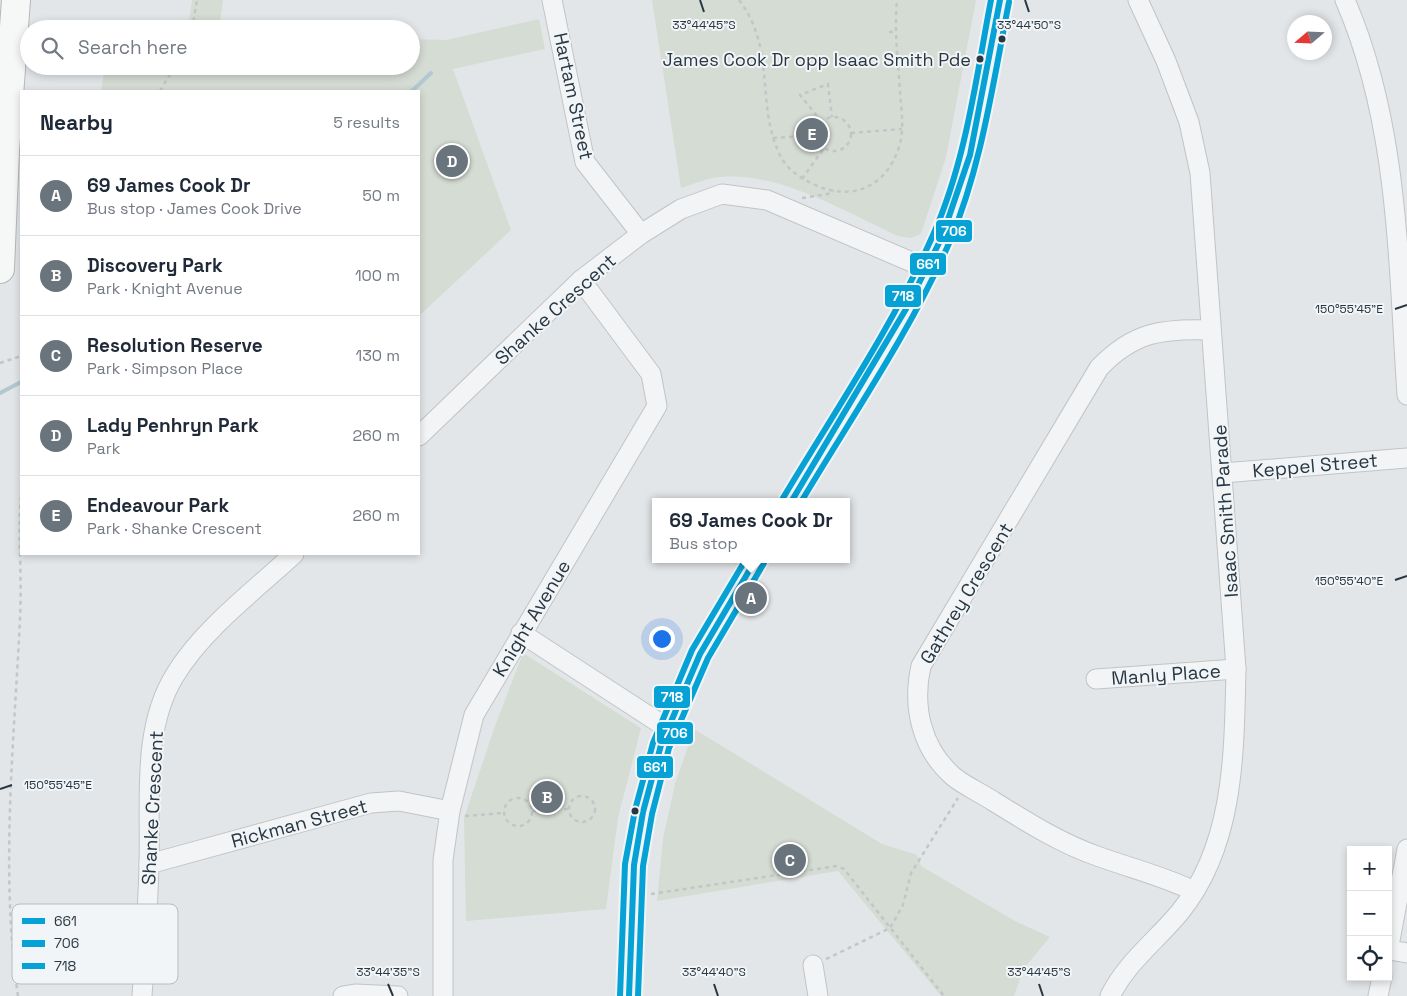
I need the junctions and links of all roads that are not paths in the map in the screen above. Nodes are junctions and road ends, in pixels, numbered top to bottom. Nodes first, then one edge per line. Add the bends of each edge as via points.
1 (16, 0) edge
2 (552, 0) edge
3 (1000, 0) edge
4 (1138, 0) edge
5 (1345, 0) edge
6 (642, 234) junction
7 (1402, 257) edge
8 (0, 269) edge
9 (928, 269) junction
10 (581, 280) junction
11 (1211, 330) junction
12 (1407, 395) edge
13 (420, 435) edge
14 (1407, 458) edge
15 (1223, 472) junction
16 (793, 498) edge
17 (293, 555) edge
18 (754, 563) edge
19 (521, 633) junction
20 (1236, 669) junction
21 (1096, 679) dead end
22 (667, 728) junction
23 (449, 814) junction
24 (1407, 849) edge
25 (149, 864) junction
26 (1194, 891) junction
27 (147, 904) edge
28 (1391, 936) edge
29 (1392, 951) edge
30 (1407, 953) edge
31 (814, 965) road end
32 (1381, 981) edge
33 (343, 996) edge
34 (398, 996) edge
35 (443, 996) edge
36 (629, 996) edge
37 (818, 996) edge
38 (1110, 996) edge
39 (1378, 996) edge

1 - 8 highway
2 - 6 street, Hartam Street via 585,162
3 - 9 street via 970,155
4 - 11 street, Isaac Smith Parade via 1166,61 1196,143 1205,216
5 - 7 street via 1378,97
6 - 9 street, Shanke Crescent via 681,209 722,194 767,200
6 - 10 street, Shanke Crescent
7 - 12 street
9 - 16 street
10 - 13 street, Shanke Crescent
10 - 19 street, Knight Avenue via 651,374 657,406
11 - 15 street, Isaac Smith Parade
11 - 26 street, Gathrey Crescent via 1148,334 1132,340 1100,368 921,666 917,683 925,737 942,766 1038,829 1068,844
14 - 15 street, Keppel Street
15 - 20 street, Isaac Smith Parade
17 - 25 street, Shanke Crescent via 200,641 174,676 155,729 150,768
18 - 22 street via 700,654
19 - 22 street
19 - 23 street, Knight Avenue via 474,715
20 - 21 street, Manly Place
20 - 26 street, Isaac Smith Parade via 1230,798 1214,849
22 - 36 street via 638,838 631,897
23 - 25 street, Rickman Street via 399,801 371,803
23 - 35 street, Knight Avenue via 443,860
24 - 28 street
25 - 27 street, Shanke Crescent
26 - 38 street, Isaac Smith Parade via 1180,912 1138,954
29 - 30 street
31 - 37 street
32 - 39 street
33 - 34 street

